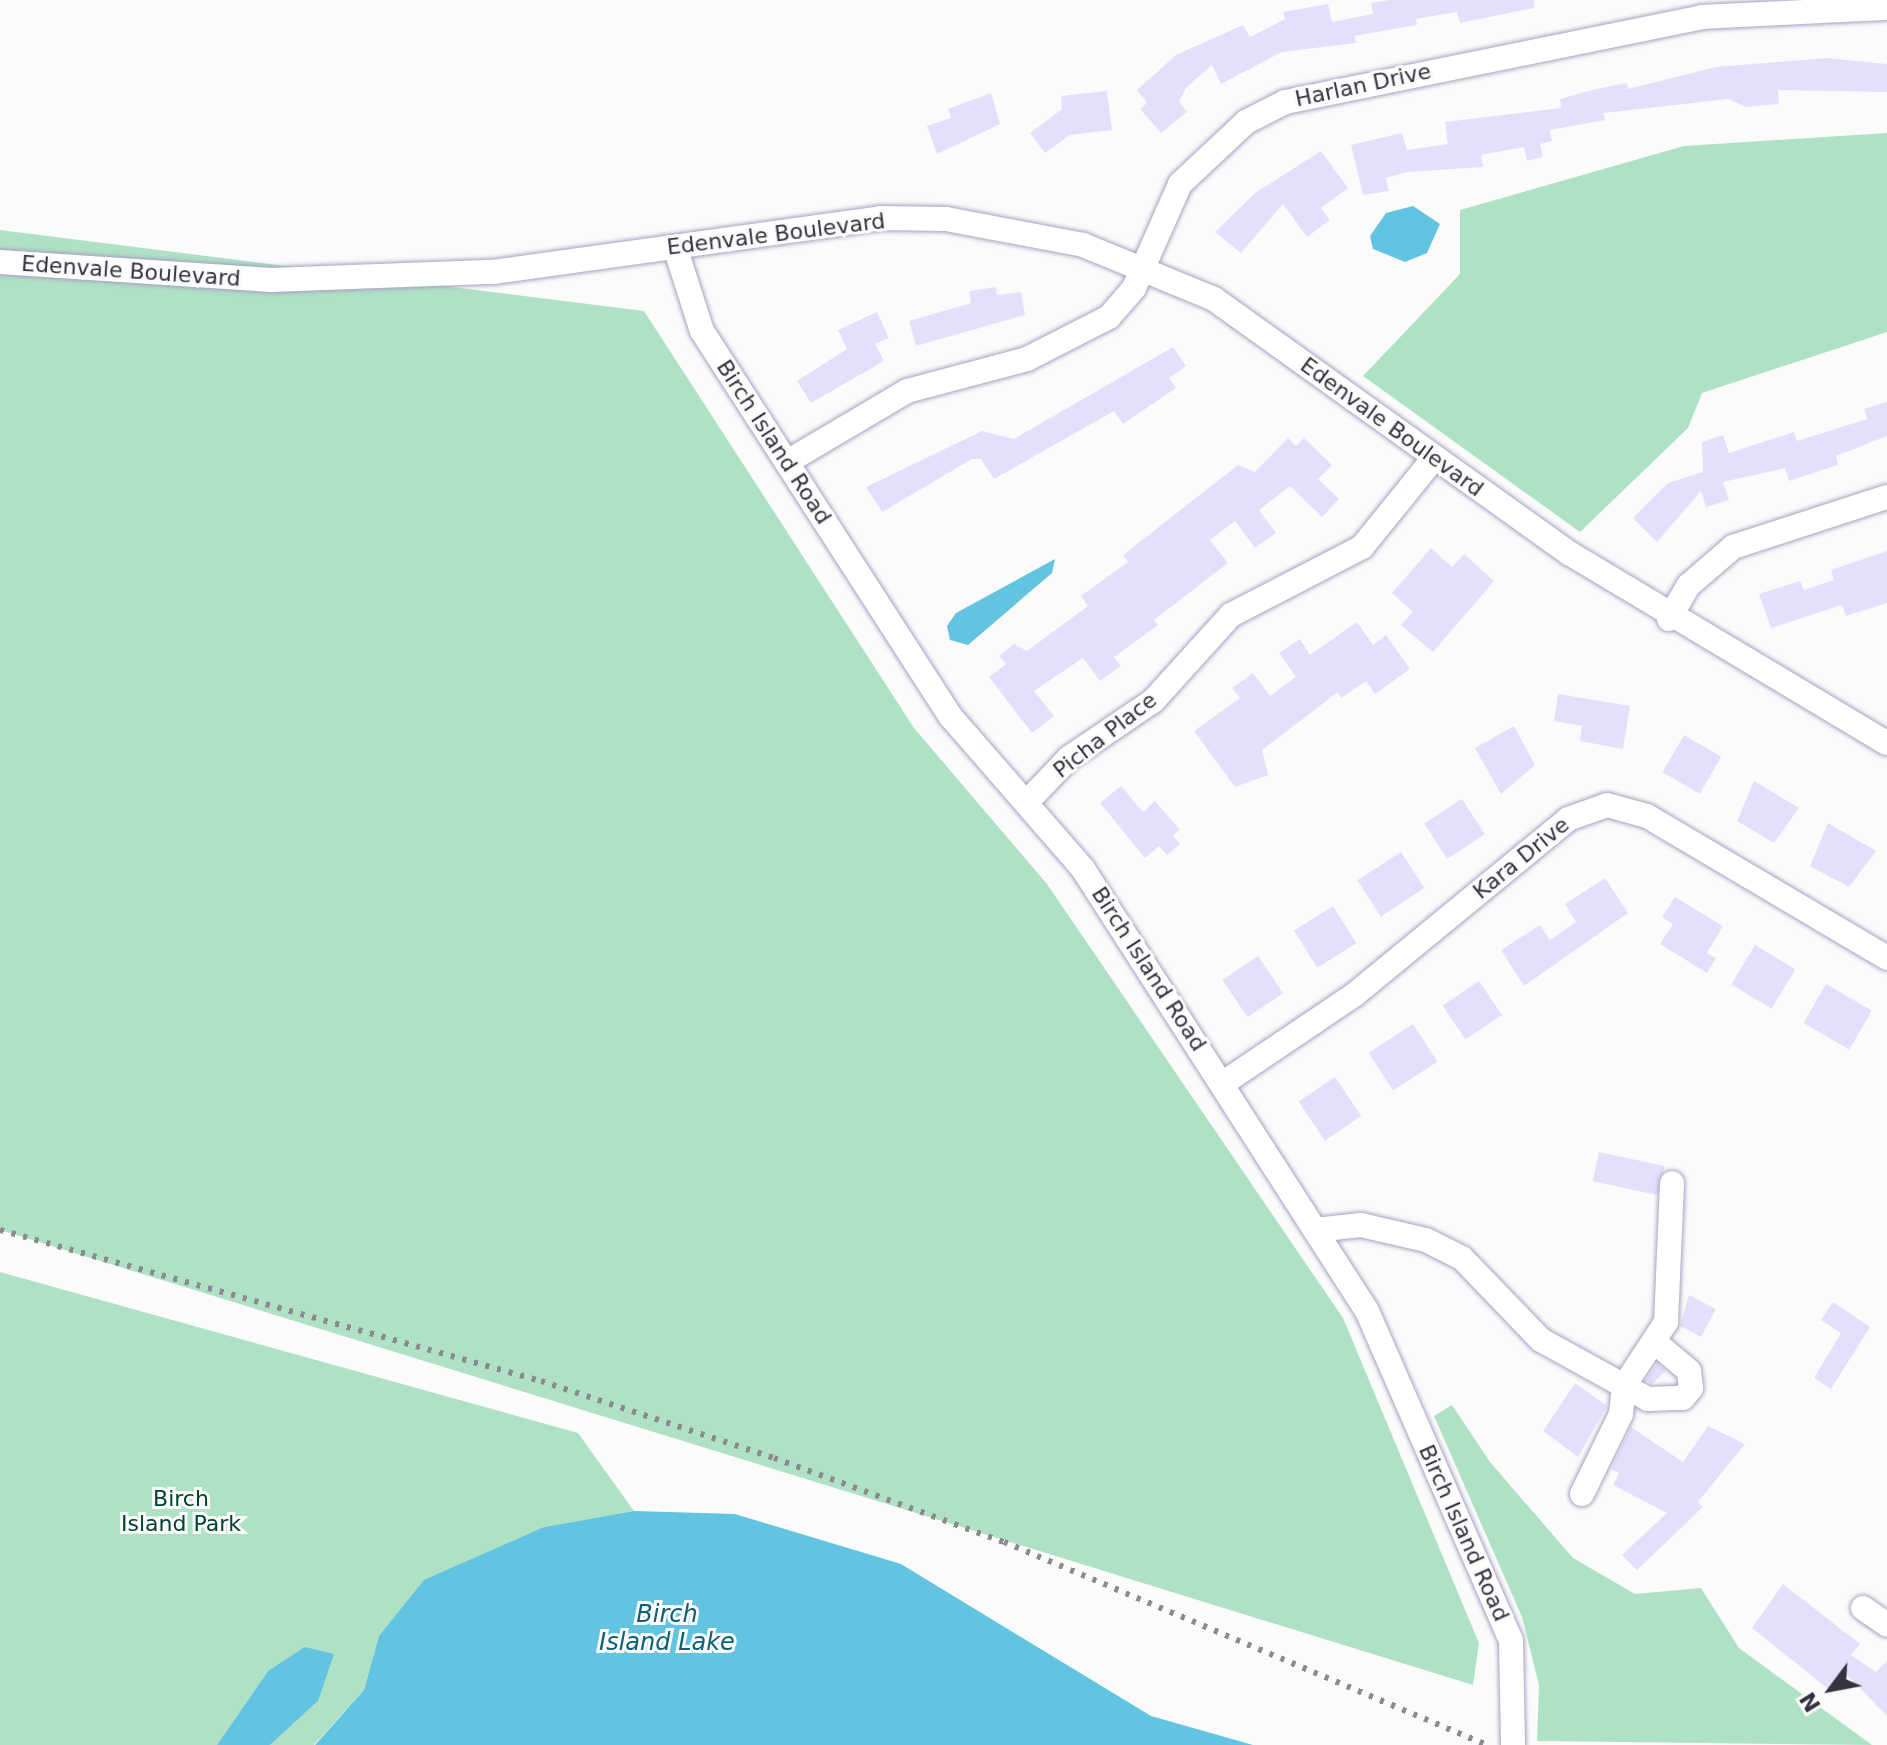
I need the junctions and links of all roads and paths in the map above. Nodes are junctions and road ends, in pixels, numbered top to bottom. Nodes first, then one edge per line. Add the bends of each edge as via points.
1 (1887, 8) edge
2 (675, 247) junction
3 (0, 262) edge
4 (1144, 265) junction
5 (1434, 458) junction
6 (787, 462) junction
7 (1887, 497) edge
8 (1669, 619) junction
9 (1887, 743) edge
10 (1027, 802) junction
11 (1887, 958) edge
12 (1222, 1084) junction
13 (1672, 1183) dead end
14 (1315, 1230) junction
15 (1657, 1344) junction
16 (1624, 1386) junction
17 (1582, 1494) dead end
18 (1863, 1608) dead end
19 (1887, 1625) edge
20 (1513, 1745) edge

1 - 4 street, Harlan Drive via 1702,17 1285,102 1246,122 1180,184
2 - 3 street, Edenvale Boulevard via 493,272 271,280
2 - 4 street, Edenvale Boulevard via 881,218 946,219 1019,229
2 - 6 street, Birch Island Road via 702,331
4 - 5 street, Edenvale Boulevard via 1214,299
4 - 6 street, Harlan Drive via 1123,303 1070,341 907,391
5 - 8 street, Edenvale Boulevard
5 - 10 street, Picha Place via 1362,547 1231,615 1153,701 1069,758
6 - 10 street, Birch Island Road via 951,717
7 - 8 street via 1733,547 1689,585
8 - 9 street, Edenvale Boulevard
10 - 12 street, Birch Island Road via 1083,869
11 - 12 street, Kara Drive via 1638,811 1584,803 1354,995
12 - 14 street, Birch Island Road
13 - 15 street via 1671,1294
14 - 16 street via 1361,1225 1426,1240 1462,1258 1541,1340
14 - 20 street, Birch Island Road via 1367,1311 1511,1640
15 - 16 street
15 - 16 street via 1680,1357 1691,1388 1671,1401
16 - 17 street via 1621,1414
18 - 19 street

